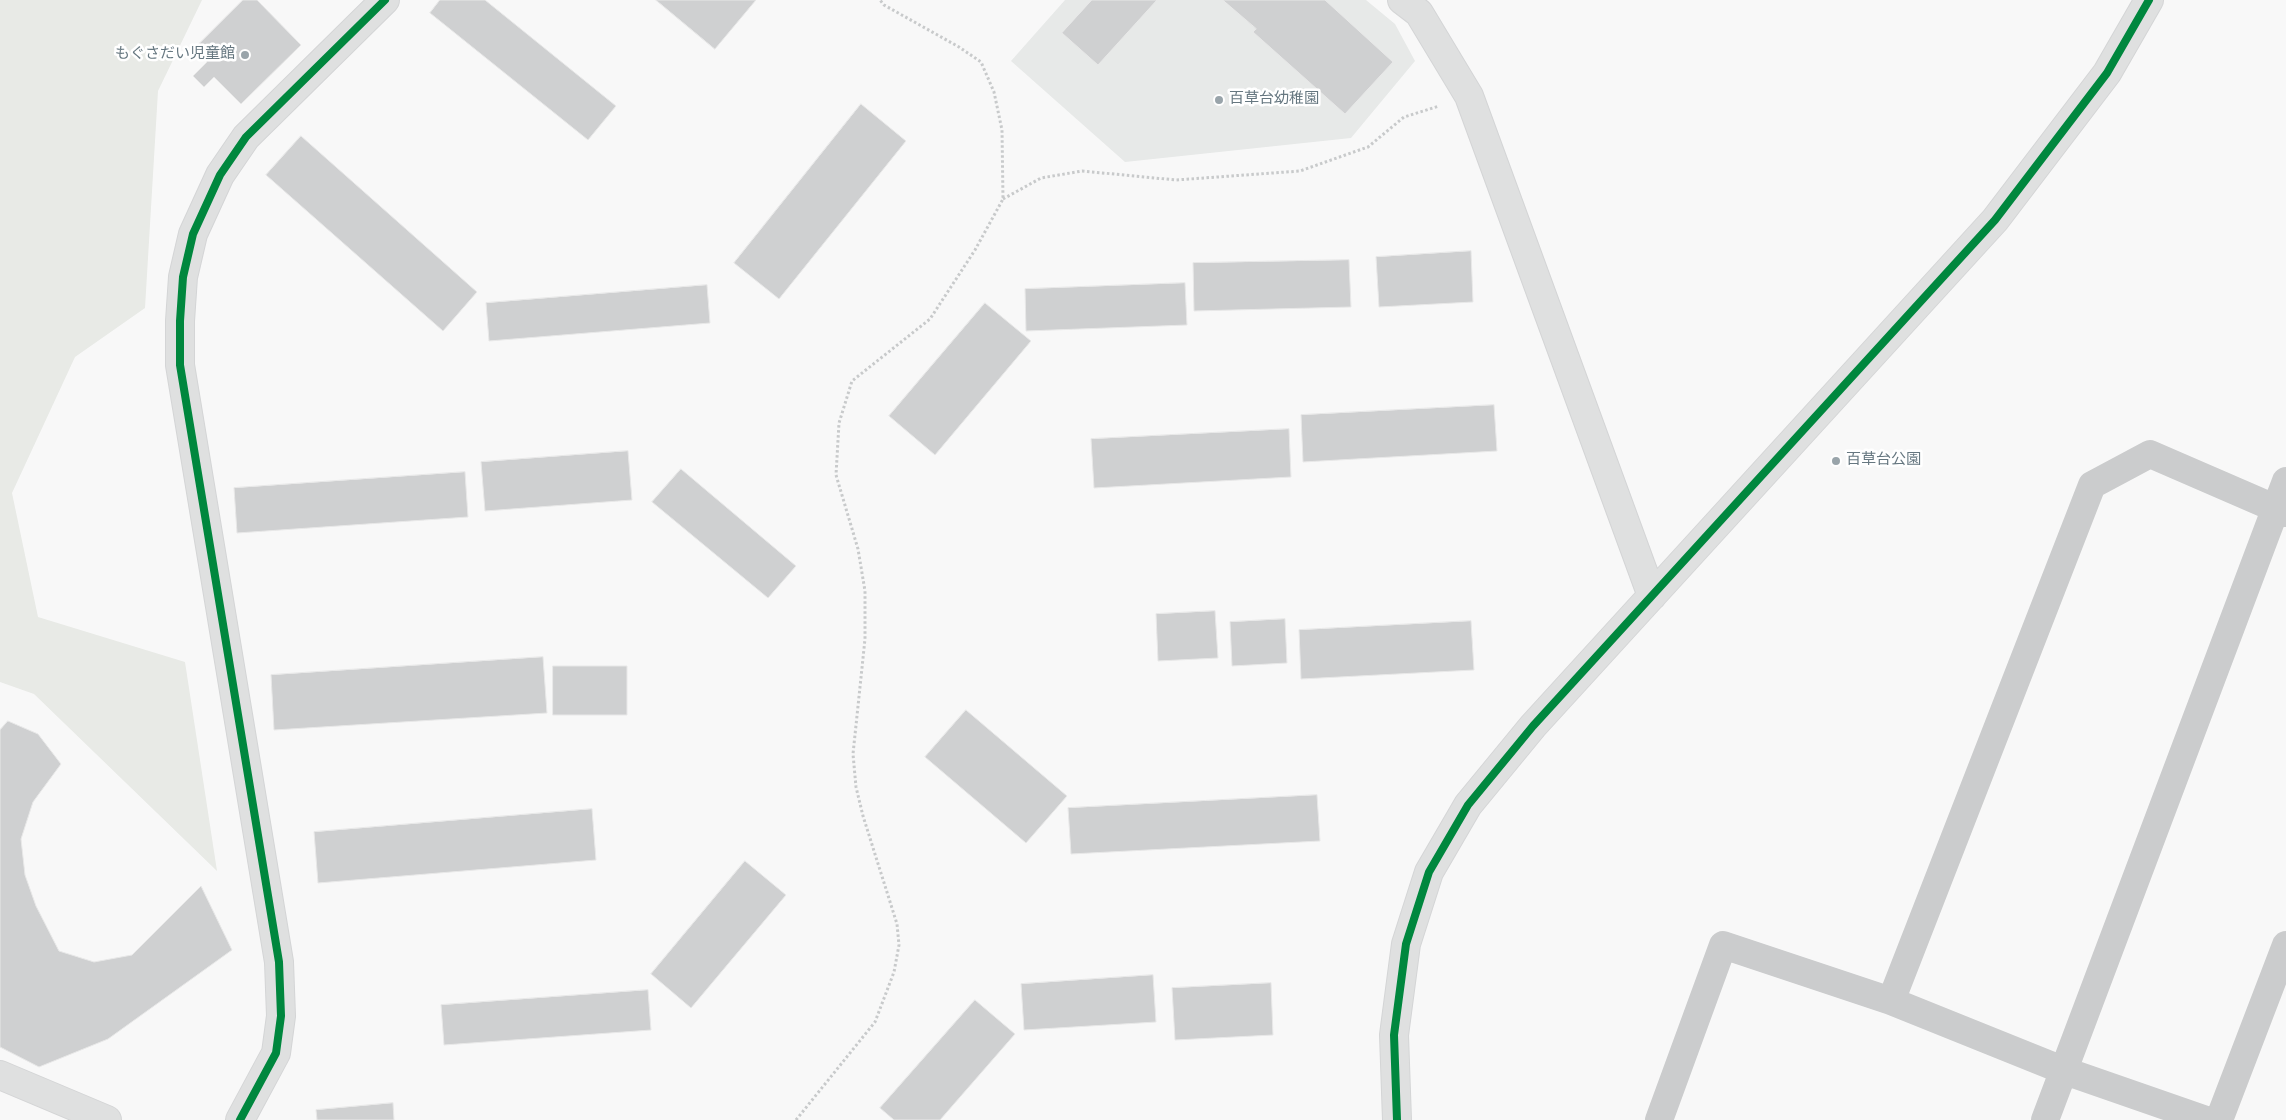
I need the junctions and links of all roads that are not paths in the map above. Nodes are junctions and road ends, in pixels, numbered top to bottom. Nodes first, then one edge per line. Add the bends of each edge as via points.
1 (385, 0) edge
2 (1402, 0) edge
3 (2149, 0) edge
4 (2286, 481) edge
5 (2281, 510) edge
6 (1652, 596) junction
7 (2286, 944) edge
8 (1891, 1001) junction
9 (2065, 1071) junction
10 (0, 1075) edge
11 (107, 1120) edge
12 (240, 1120) edge
13 (1398, 1120) edge
14 (1659, 1120) edge
15 (2045, 1120) edge
16 (2206, 1120) edge
17 (2219, 1120) edge

1 - 12 street via 246,137 205,204 193,234 183,277 180,365 279,962 281,1016 276,1053
2 - 6 street via 1419,13 1469,96
3 - 6 street via 2107,73 1995,220
4 - 5 street
5 - 8 street via 2150,454 2092,485
5 - 9 street
6 - 13 street via 1533,726 1474,798 1429,872 1406,944 1394,1035
7 - 17 street
8 - 9 street
8 - 14 street via 1723,946
9 - 15 street
9 - 16 street
10 - 11 street

